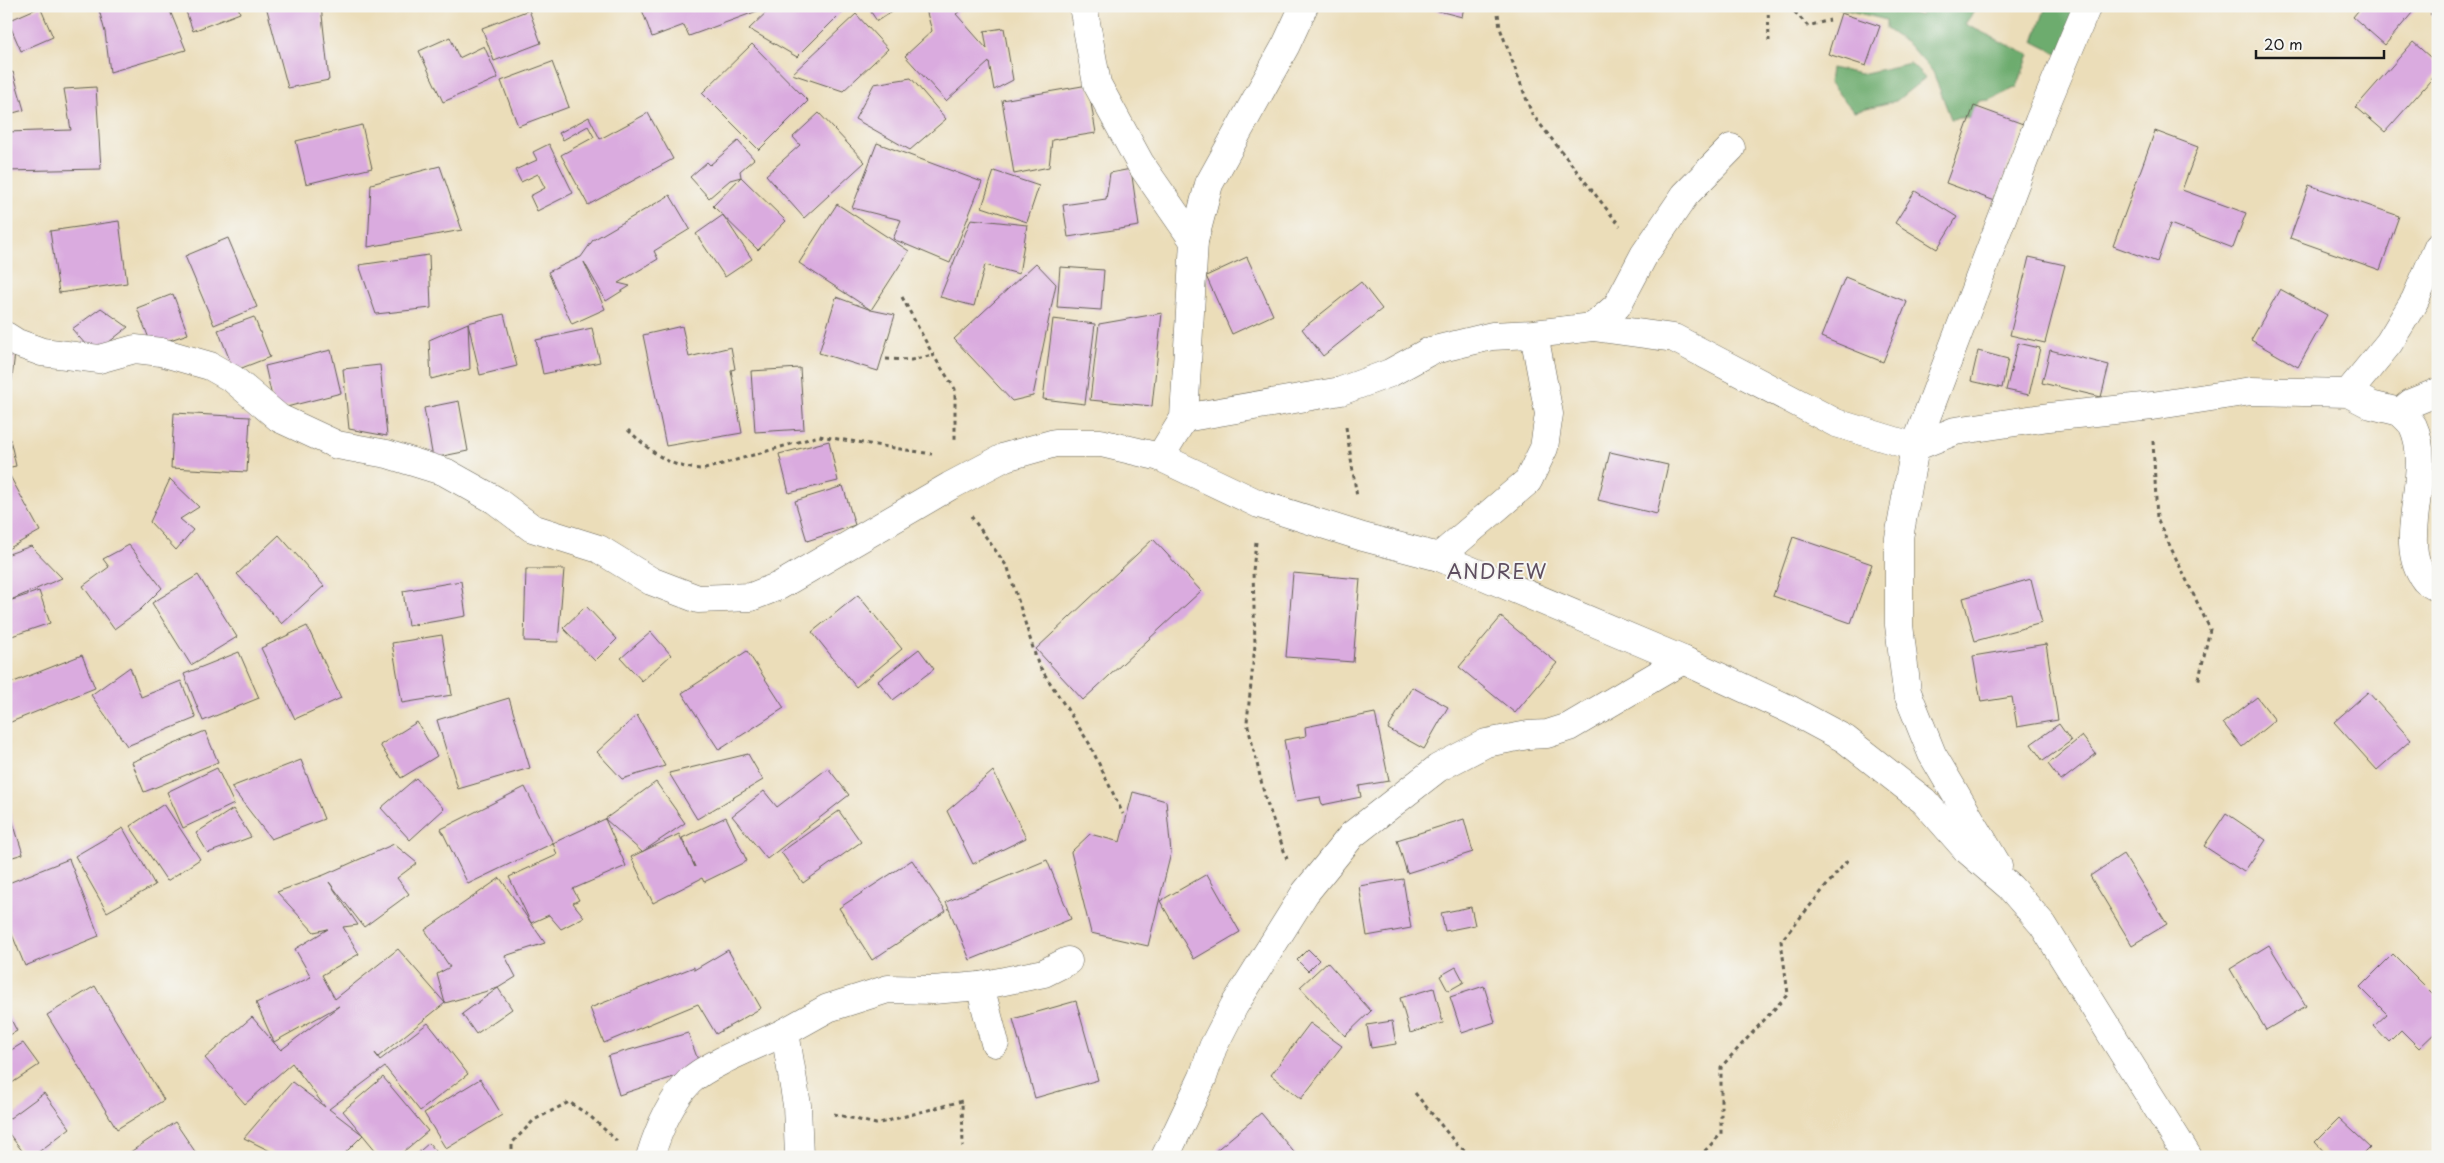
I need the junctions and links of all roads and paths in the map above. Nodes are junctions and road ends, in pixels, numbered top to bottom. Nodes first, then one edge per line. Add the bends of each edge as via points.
1 (1083, 6) edge
2 (1304, 6) edge
3 (1497, 6) edge
4 (1768, 6) edge
5 (1789, 6) edge
6 (2087, 6) edge
7 (1830, 20) dead end
8 (1769, 41) dead end
9 (1731, 148) dead end
10 (1194, 241) junction
11 (2438, 247) edge
12 (1644, 256) junction
13 (902, 297) dead end
14 (1593, 327) junction
15 (1534, 334) junction
16 (6, 336) edge
17 (933, 355) junction
18 (886, 359) dead end
19 (1341, 391) junction
20 (2438, 392) edge
21 (2348, 393) junction
22 (2152, 406) junction
23 (2400, 412) junction
24 (1184, 418) junction
25 (628, 430) dead end
26 (1914, 447) junction
27 (955, 456) junction
28 (1160, 457) junction
29 (950, 486) junction
30 (1259, 504) junction
31 (1363, 538) junction
32 (1439, 557) junction
33 (2438, 588) edge
34 (1683, 660) junction
35 (2198, 683) dead end
36 (1123, 814) dead end
37 (1850, 857) dead end
38 (2010, 886) junction
39 (1305, 893) junction
40 (1068, 961) dead end
41 (980, 986) junction
42 (785, 1032) junction
43 (995, 1042) dead end
44 (1416, 1092) dead end
45 (876, 1124) dead end
46 (618, 1143) dead end
47 (963, 1147) dead end
48 (512, 1157) edge
49 (650, 1157) edge
50 (799, 1157) edge
51 (1165, 1157) edge
52 (1476, 1157) edge
53 (1699, 1157) edge
54 (2188, 1157) edge

1 - 10 street via 1097,84 1140,163
2 - 10 street via 1209,184
3 - 12 path via 1500,28 1532,114
4 - 8 path
5 - 7 path via 1808,26
6 - 26 street
9 - 12 street via 1685,195
10 - 24 street
11 - 21 street via 2414,300 2389,343
12 - 14 street via 1617,306
13 - 17 path
14 - 15 street
14 - 26 street via 1674,338 1836,423
15 - 19 street via 1492,336 1430,351 1390,373
15 - 32 street via 1549,414 1544,448 1528,481
16 - 29 street via 42,352 98,359 135,350 162,352 210,366 233,378 279,418 337,445 387,454 445,472 495,500 532,528 599,549 651,581 698,599 751,597 778,586
17 - 18 path via 911,360
17 - 27 path via 955,389
19 - 24 street
19 - 31 path
20 - 23 street via 2411,403
21 - 22 street via 2251,391
21 - 23 street via 2371,405
22 - 26 street via 1955,431
22 - 35 path via 2157,519 2210,629
23 - 33 street via 2412,424 2419,447 2419,489 2413,522 2414,555 2426,580
24 - 28 street
25 - 27 path via 661,457 686,469 705,470 819,436
26 - 38 street via 1899,538 1899,625 1906,692 1932,754
27 - 29 path
28 - 29 street via 1101,444 1055,443 1005,457
28 - 30 street
29 - 36 path via 1008,568 1038,664 1089,743
30 - 31 street
30 - 39 path via 1253,571 1255,645 1247,722 1273,825
31 - 32 street
32 - 34 street
34 - 38 street via 1791,710 1845,740 1924,801 1966,849
34 - 39 street via 1569,727 1547,734 1486,743 1438,768 1352,835
37 - 53 path via 1781,941 1788,994 1721,1067 1720,1134
38 - 54 street via 2042,924
39 - 51 street via 1234,1006
40 - 41 street via 1044,973
41 - 42 street via 888,989 828,1008
41 - 43 street
42 - 49 street via 704,1071 690,1082 677,1097 661,1126
42 - 50 street via 797,1105
44 - 52 path via 1458,1146
45 - 47 path via 962,1101
46 - 48 path via 591,1117 569,1102 534,1120 512,1143

